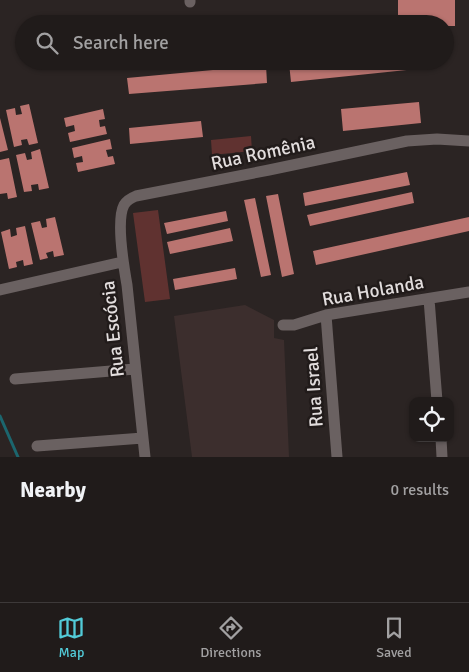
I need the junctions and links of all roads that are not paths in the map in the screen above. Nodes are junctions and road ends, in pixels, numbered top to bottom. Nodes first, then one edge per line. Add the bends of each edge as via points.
1 (469, 141) edge
2 (122, 262) junction
3 (0, 290) edge
4 (469, 292) edge
5 (429, 299) junction
6 (326, 315) junction
7 (283, 325) dead end
8 (135, 369) junction
9 (15, 379) dead end
10 (437, 397) edge
11 (143, 438) junction
12 (440, 442) edge
13 (37, 446) dead end
14 (145, 457) edge
15 (337, 457) edge
16 (442, 457) edge

1 - 2 street, Rua Romênia via 407,141 136,196 122,208
2 - 3 street, Rua Escócia
2 - 8 street, Rua Escócia
4 - 5 street, Rua Holanda
5 - 6 street, Rua Holanda
5 - 10 street
6 - 7 street, Rua Holanda
6 - 15 street, Rua Israel
8 - 9 street
8 - 11 street, Rua Escócia
11 - 13 street
11 - 14 street, Rua Escócia
12 - 16 street

